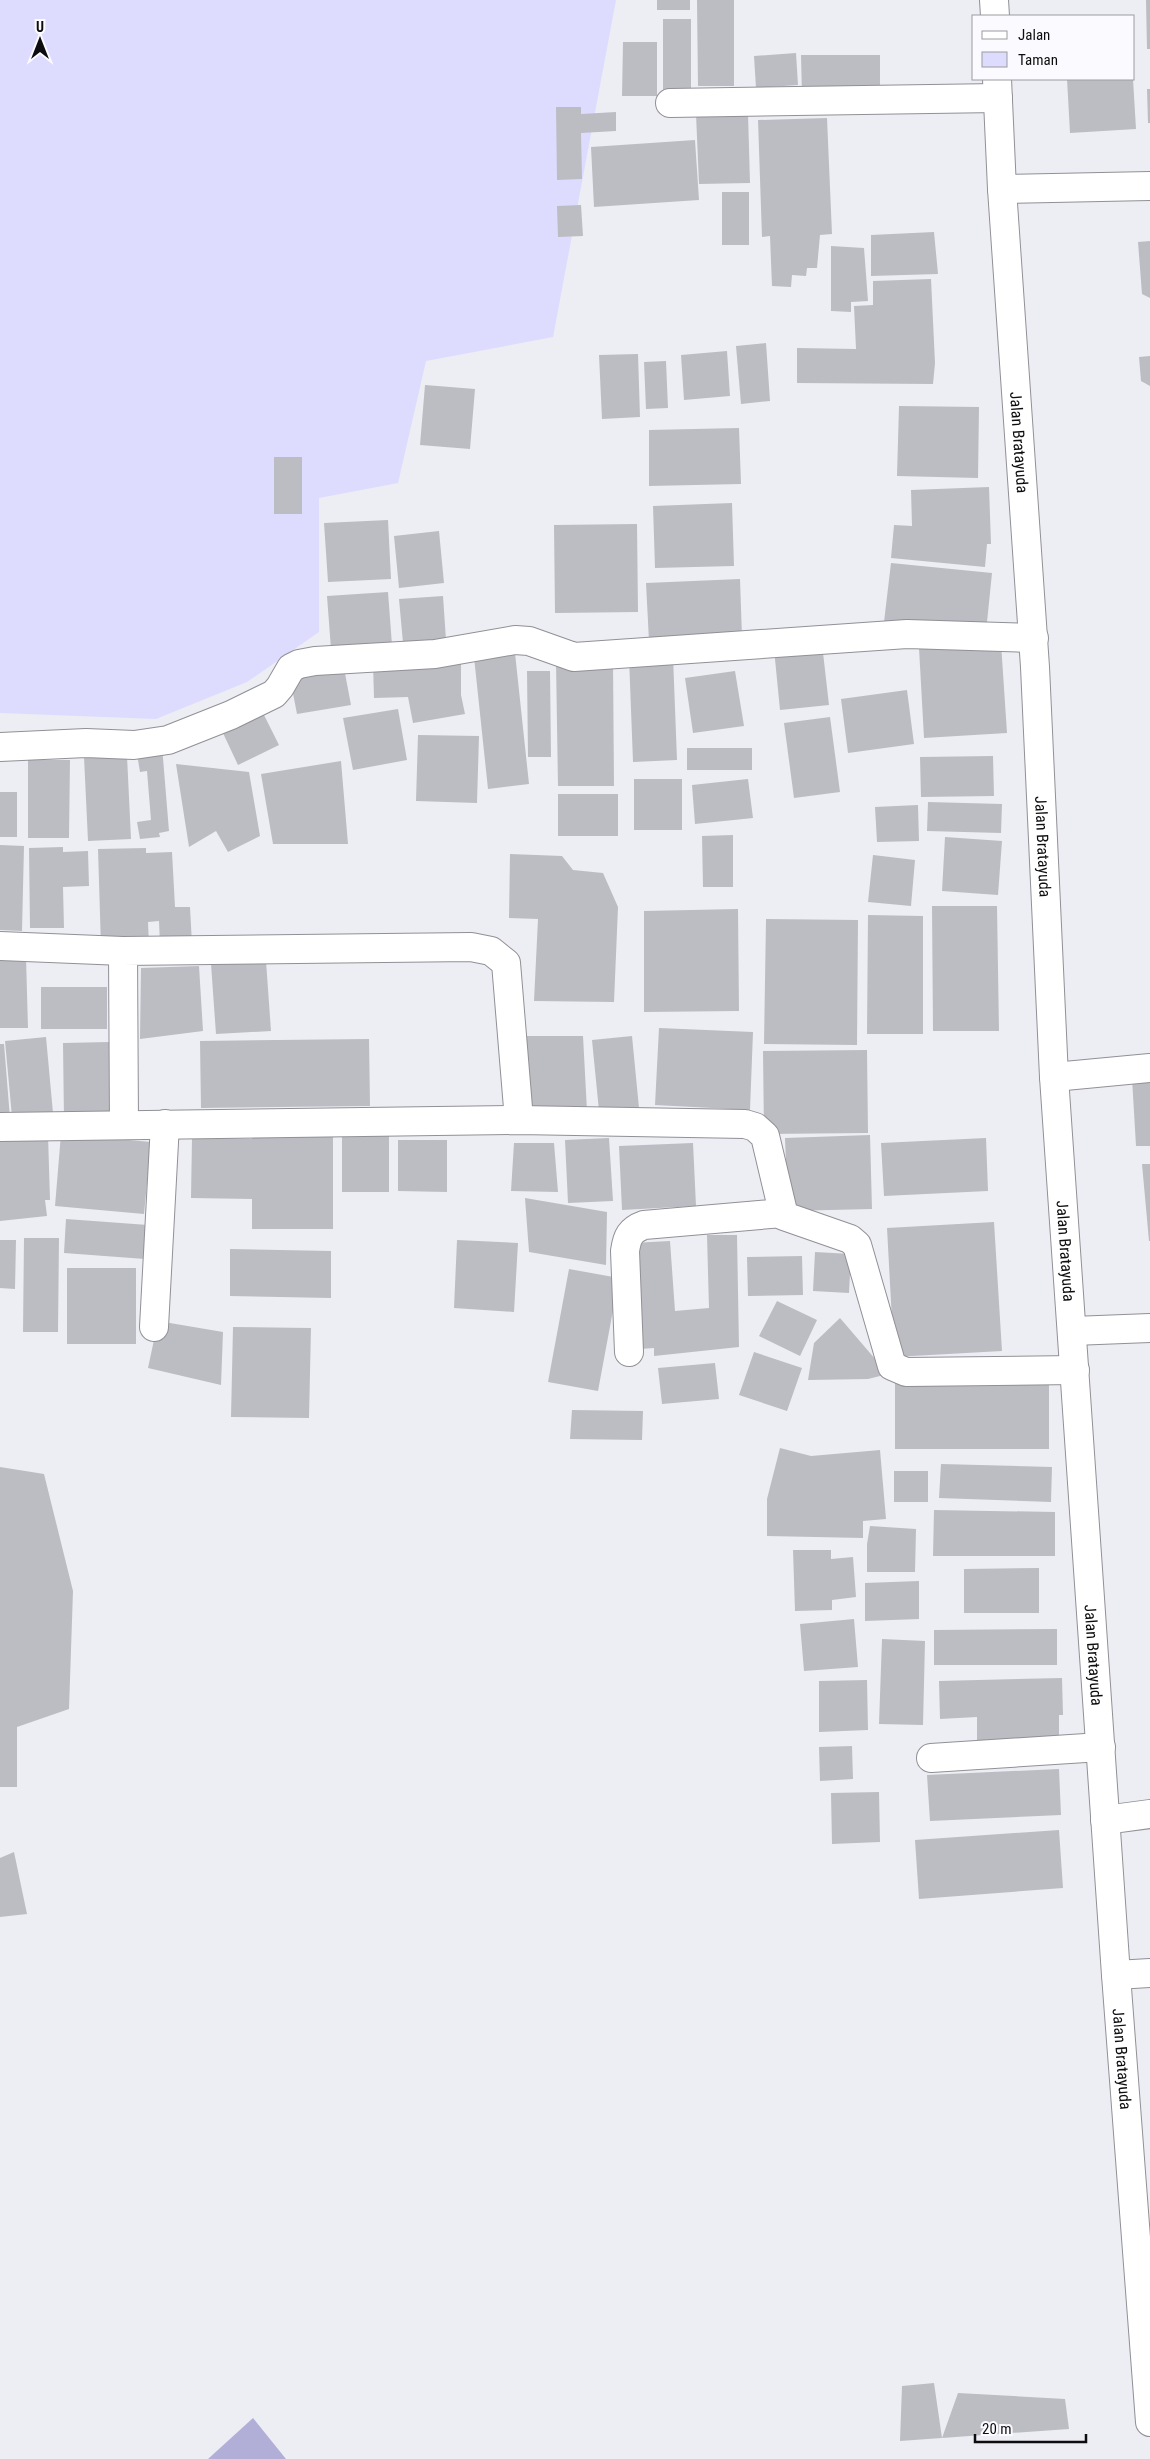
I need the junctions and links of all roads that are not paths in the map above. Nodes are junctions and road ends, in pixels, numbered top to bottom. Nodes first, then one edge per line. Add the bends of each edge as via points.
1 (994, 0) edge
2 (995, 15) edge
3 (998, 88) edge
4 (670, 103) dead end
5 (1150, 186) edge
6 (1002, 189) junction
7 (1034, 638) junction
8 (0, 748) edge
9 (0, 946) edge
10 (123, 951) junction
11 (1150, 1068) edge
12 (1054, 1076) junction
13 (519, 1120) junction
14 (165, 1124) junction
15 (124, 1125) junction
16 (0, 1127) edge
17 (783, 1213) junction
18 (154, 1327) dead end
19 (1150, 1328) edge
20 (1073, 1331) junction
21 (629, 1352) dead end
22 (1075, 1370) junction
23 (1101, 1747) junction
24 (931, 1758) dead end
25 (1150, 1814) edge
26 (1105, 1820) junction
27 (1150, 1973) edge
28 (1116, 1975) junction
29 (1142, 2223) edge
30 (1150, 2422) edge

1 - 2 street
3 - 4 street
3 - 6 street, Jalan Bratayuda
5 - 6 street
6 - 7 street, Jalan Bratayuda
7 - 8 street via 907,634 574,657 529,641 515,640 435,654 315,660 291,668 274,694 168,740 134,745 86,743
7 - 12 street, Jalan Bratayuda
9 - 10 street
10 - 13 street via 471,947 492,951 506,963
10 - 15 street
11 - 12 street
12 - 20 street, Jalan Bratayuda
13 - 14 street
13 - 17 street via 745,1124 755,1127 765,1136
14 - 15 street
14 - 18 street
15 - 16 street
17 - 21 street via 634,1229 626,1251
17 - 22 street via 787,1218 850,1239 857,1245 892,1366 897,1369 906,1372
19 - 20 street
20 - 22 street, Jalan Bratayuda
22 - 23 street, Jalan Bratayuda
23 - 24 street
23 - 26 street, Jalan Bratayuda
25 - 26 street
26 - 28 street, Jalan Bratayuda
27 - 28 street
28 - 29 street, Jalan Bratayuda
29 - 30 street, Jalan Bratayuda

